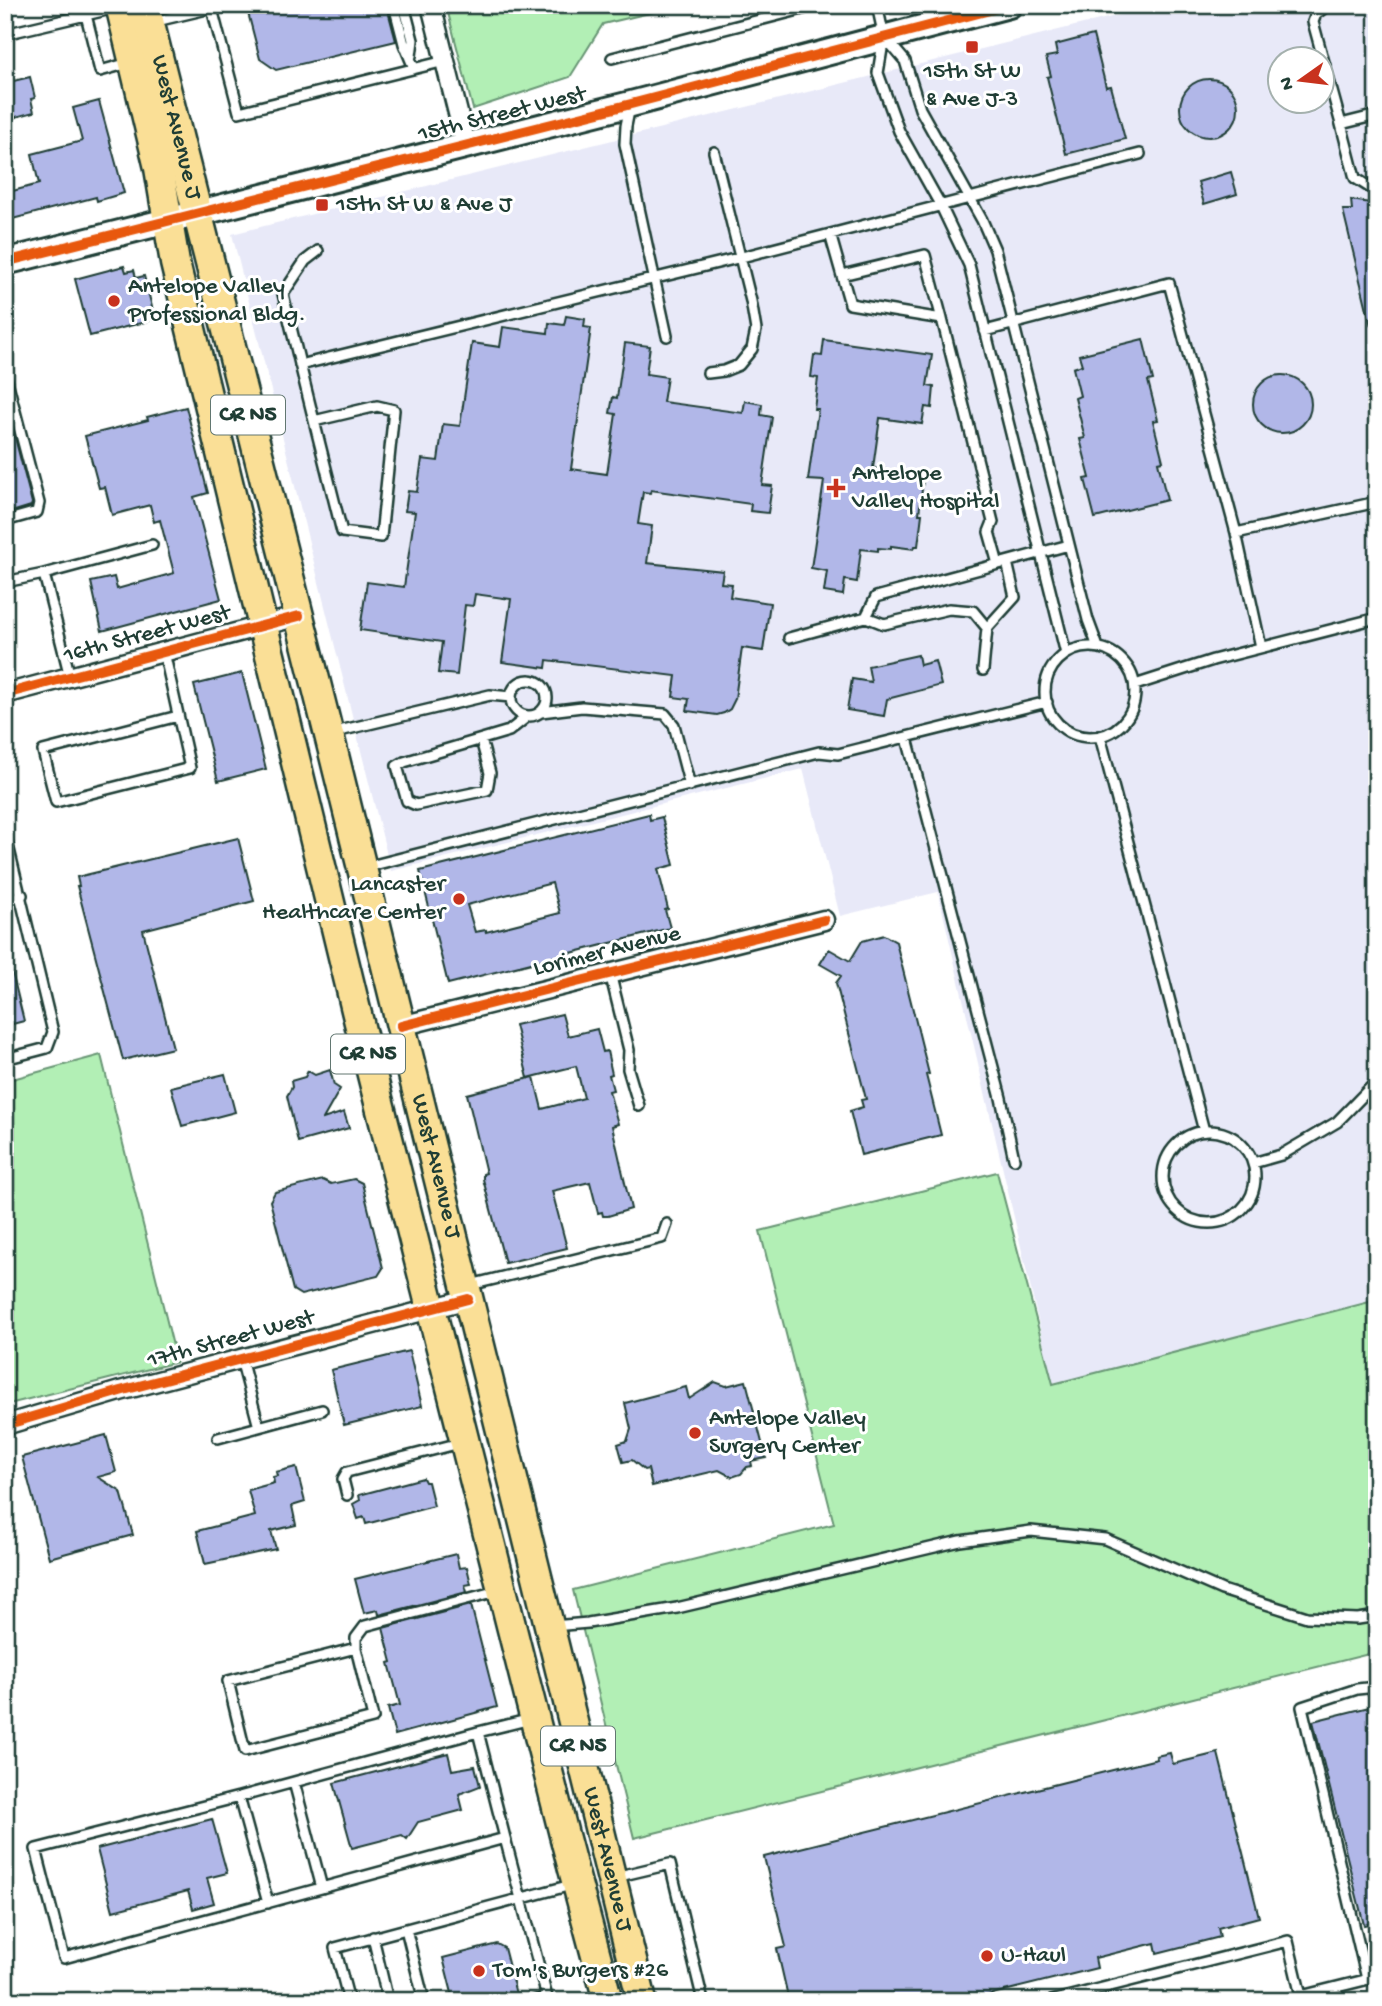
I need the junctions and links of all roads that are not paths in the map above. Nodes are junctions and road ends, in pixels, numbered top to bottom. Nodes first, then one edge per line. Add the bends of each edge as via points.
1 (432, 5) edge
2 (818, 5) edge
3 (877, 5) edge
4 (1009, 5) edge
5 (1328, 5) edge
6 (211, 6) edge
7 (400, 7) edge
8 (134, 10) edge
9 (86, 15) junction
10 (5, 34) edge
11 (884, 37) junction
12 (612, 58) dead end
13 (445, 61) junction
14 (134, 62) junction
15 (414, 68) junction
16 (631, 104) junction
17 (1377, 115) edge
18 (1341, 124) junction
19 (466, 145) junction
20 (714, 152) dead end
21 (1140, 154) dead end
22 (1377, 192) edge
23 (970, 199) junction
24 (941, 206) junction
25 (196, 214) junction
26 (167, 222) junction
27 (830, 234) junction
28 (318, 251) dead end
29 (739, 257) junction
30 (5, 262) edge
31 (842, 275) junction
32 (653, 278) junction
33 (942, 319) junction
34 (1013, 323) junction
35 (985, 331) junction
36 (667, 336) dead end
37 (300, 365) junction
38 (5, 373) edge
39 (708, 373) dead end
40 (314, 421) junction
41 (1377, 502) edge
42 (5, 521) edge
43 (1236, 533) junction
44 (152, 545) dead end
45 (1069, 545) junction
46 (1041, 552) junction
47 (1002, 563) junction
48 (44, 574) junction
49 (5, 582) edge
50 (299, 616) junction
51 (866, 617) junction
52 (1377, 618) edge
53 (263, 625) junction
54 (987, 628) junction
55 (789, 638) dead end
56 (1261, 647) junction
57 (1098, 648) junction
58 (164, 652) junction
59 (1066, 654) junction
60 (983, 670) dead end
61 (70, 677) junction
62 (1135, 684) junction
63 (5, 694) edge
64 (511, 697) junction
65 (1047, 702) junction
66 (541, 712) junction
67 (178, 716) junction
68 (528, 716) junction
69 (329, 734) junction
70 (1100, 736) junction
71 (907, 737) junction
72 (481, 740) junction
73 (690, 786) junction
74 (5, 833) edge
75 (362, 868) junction
76 (324, 876) junction
77 (22, 895) junction
78 (5, 900) edge
79 (824, 919) dead end
80 (610, 973) junction
81 (401, 1026) junction
82 (362, 1035) junction
83 (5, 1059) edge
84 (1377, 1081) edge
85 (639, 1106) dead end
86 (1204, 1130) junction
87 (433, 1157) junction
88 (1014, 1159) dead end
89 (1253, 1163) junction
90 (667, 1224) dead end
91 (466, 1293) junction
92 (432, 1308) junction
93 (241, 1359) junction
94 (322, 1410) dead end
95 (5, 1424) edge
96 (259, 1427) junction
97 (218, 1438) dead end
98 (466, 1441) junction
99 (347, 1495) dead end
100 (503, 1590) junction
101 (1377, 1616) edge
102 (548, 1626) junction
103 (356, 1648) junction
104 (1377, 1687) edge
105 (534, 1718) junction
106 (478, 1732) junction
107 (541, 1745) junction
108 (294, 1782) junction
109 (239, 1797) junction
110 (505, 1838) junction
111 (610, 1879) junction
112 (577, 1884) junction
113 (322, 1888) junction
114 (521, 1899) junction
115 (268, 1903) junction
116 (406, 1929) junction
117 (373, 1937) junction
118 (1372, 1978) edge
119 (1302, 1998) edge
120 (547, 1999) edge
121 (349, 2001) edge
122 (388, 2001) edge
123 (424, 2001) edge
124 (533, 2001) edge
125 (608, 2001) edge
126 (628, 2001) edge
127 (642, 2001) edge
128 (703, 2001) edge
129 (1051, 2001) edge
130 (1277, 2001) edge

1 - 13 street
2 - 12 lane
3 - 11 lane
4 - 11 street, 15th Street West
5 - 18 lane via 1312,22
6 - 8 lane
6 - 15 lane via 239,112
7 - 15 lane via 404,44
8 - 9 lane
8 - 14 main road, West Avenue J / CR N5
8 - 25 main road, West Avenue J / CR N5
9 - 10 lane
9 - 14 lane via 100,71
11 - 16 street, 15th Street West
11 - 23 lane via 905,61 920,110
11 - 24 lane via 878,73 899,131
13 - 15 lane
13 - 19 street
14 - 26 main road, West Avenue J / CR N5
16 - 19 street, 15th Street West
16 - 32 lane via 625,144
17 - 18 lane
18 - 22 lane via 1355,178
19 - 25 street, 15th Street West
20 - 29 lane
21 - 23 lane
23 - 24 lane
23 - 34 lane via 995,250
24 - 27 lane
24 - 35 lane via 969,265
25 - 26 street, 15th Street West
25 - 50 main road, West Avenue J / CR N5
26 - 30 street, 15th Street West
26 - 53 main road, West Avenue J / CR N5
27 - 29 lane
27 - 31 lane
28 - 37 lane via 305,261 284,295
29 - 32 lane
29 - 39 lane via 756,330 752,349 739,365
31 - 33 lane via 850,304
31 - 33 lane via 925,255
32 - 36 lane
32 - 37 lane
33 - 47 lane via 992,522 989,532
34 - 35 lane
34 - 43 lane via 1169,283
34 - 45 lane
35 - 46 lane
37 - 40 lane
38 - 42 lane via 39,503 37,512
40 - 40 lane via 342,532 381,537 394,410 377,405
41 - 43 lane
43 - 56 lane
44 - 48 lane
45 - 46 lane
45 - 57 lane
46 - 47 lane
46 - 59 lane
47 - 51 lane via 876,597
47 - 54 lane via 1015,597
48 - 49 lane
48 - 61 lane
50 - 53 street, 16th Street West
50 - 69 main road, West Avenue J / CR N5
51 - 54 lane via 884,624 949,609 973,611
51 - 55 lane
52 - 56 lane
53 - 58 street, 16th Street West
53 - 76 main road, West Avenue J / CR N5
54 - 60 lane
56 - 62 lane
57 - 59 lane
57 - 62 lane via 1126,664
58 - 61 street, 16th Street West
58 - 67 lane
59 - 65 lane via 1048,677
61 - 63 street, 16th Street West
62 - 70 lane via 1128,717
64 - 66 lane via 520,682 537,682 547,696
64 - 68 lane via 517,712
64 - 69 lane via 491,695
65 - 70 lane via 1052,716 1067,731
65 - 71 lane
66 - 68 lane
66 - 73 lane via 582,707 665,714 674,725
67 - 67 lane via 190,768 56,802 43,751
68 - 72 lane via 509,731
69 - 75 main road, West Avenue J / CR N5
70 - 86 lane
71 - 73 lane via 838,754 819,752
71 - 88 lane
72 - 72 lane via 397,766 407,800 416,805 487,790 490,773
73 - 75 lane
74 - 77 lane
75 - 81 main road, West Avenue J / CR N5
76 - 81 main road via 351,898 378,1009
76 - 82 main road, West Avenue J / CR N5
77 - 78 lane
77 - 83 lane via 53,1032 47,1048
79 - 80 street, Lorimer Avenue
80 - 81 street, Lorimer Avenue
80 - 85 lane
81 - 87 main road, West Avenue J / CR N5
82 - 87 main road via 390,1051 409,1130
82 - 92 main road, West Avenue J / CR N5
84 - 89 lane via 1337,1122 1281,1154
86 - 89 lane via 1234,1138
86 - 89 lane via 1174,1146 1164,1167 1165,1190 1186,1216 1218,1222 1238,1213 1251,1195
87 - 91 main road, West Avenue J / CR N5
90 - 91 lane via 662,1238
91 - 92 street, 17th Street West
91 - 102 main road, West Avenue J / CR N5
92 - 93 street, 17th Street West
92 - 98 main road, West Avenue J / CR N5
93 - 95 street, 17th Street West
93 - 96 lane
94 - 96 lane
96 - 97 lane
98 - 99 lane via 347,1472 343,1479
98 - 100 main road, West Avenue J / CR N5
100 - 103 lane via 365,1626 356,1638
100 - 105 main road, West Avenue J / CR N5
101 - 102 lane via 1307,1617 1222,1590 1105,1539 1031,1531 960,1541 677,1608
102 - 111 main road, West Avenue J / CR N5
103 - 103 lane via 373,1718 245,1751 228,1681
104 - 118 lane via 1302,1707
105 - 106 lane
105 - 107 main road, West Avenue J / CR N5
106 - 108 lane
106 - 110 lane
107 - 111 main road via 565,1758 591,1857
107 - 112 main road, West Avenue J / CR N5
108 - 109 lane
108 - 113 lane
109 - 115 lane
109 - 115 lane via 36,1849 64,1958
110 - 113 lane
110 - 114 lane
111 - 127 main road, West Avenue J / CR N5
111 - 128 lane via 670,1864
112 - 114 lane
112 - 125 main road, West Avenue J / CR N5
112 - 126 main road via 602,1903
113 - 115 lane
114 - 116 lane
114 - 120 lane
116 - 117 lane
116 - 123 lane
117 - 121 lane via 335,1948
117 - 122 lane
118 - 119 lane
119 - 129 lane via 1288,1941
119 - 130 lane
120 - 124 lane

